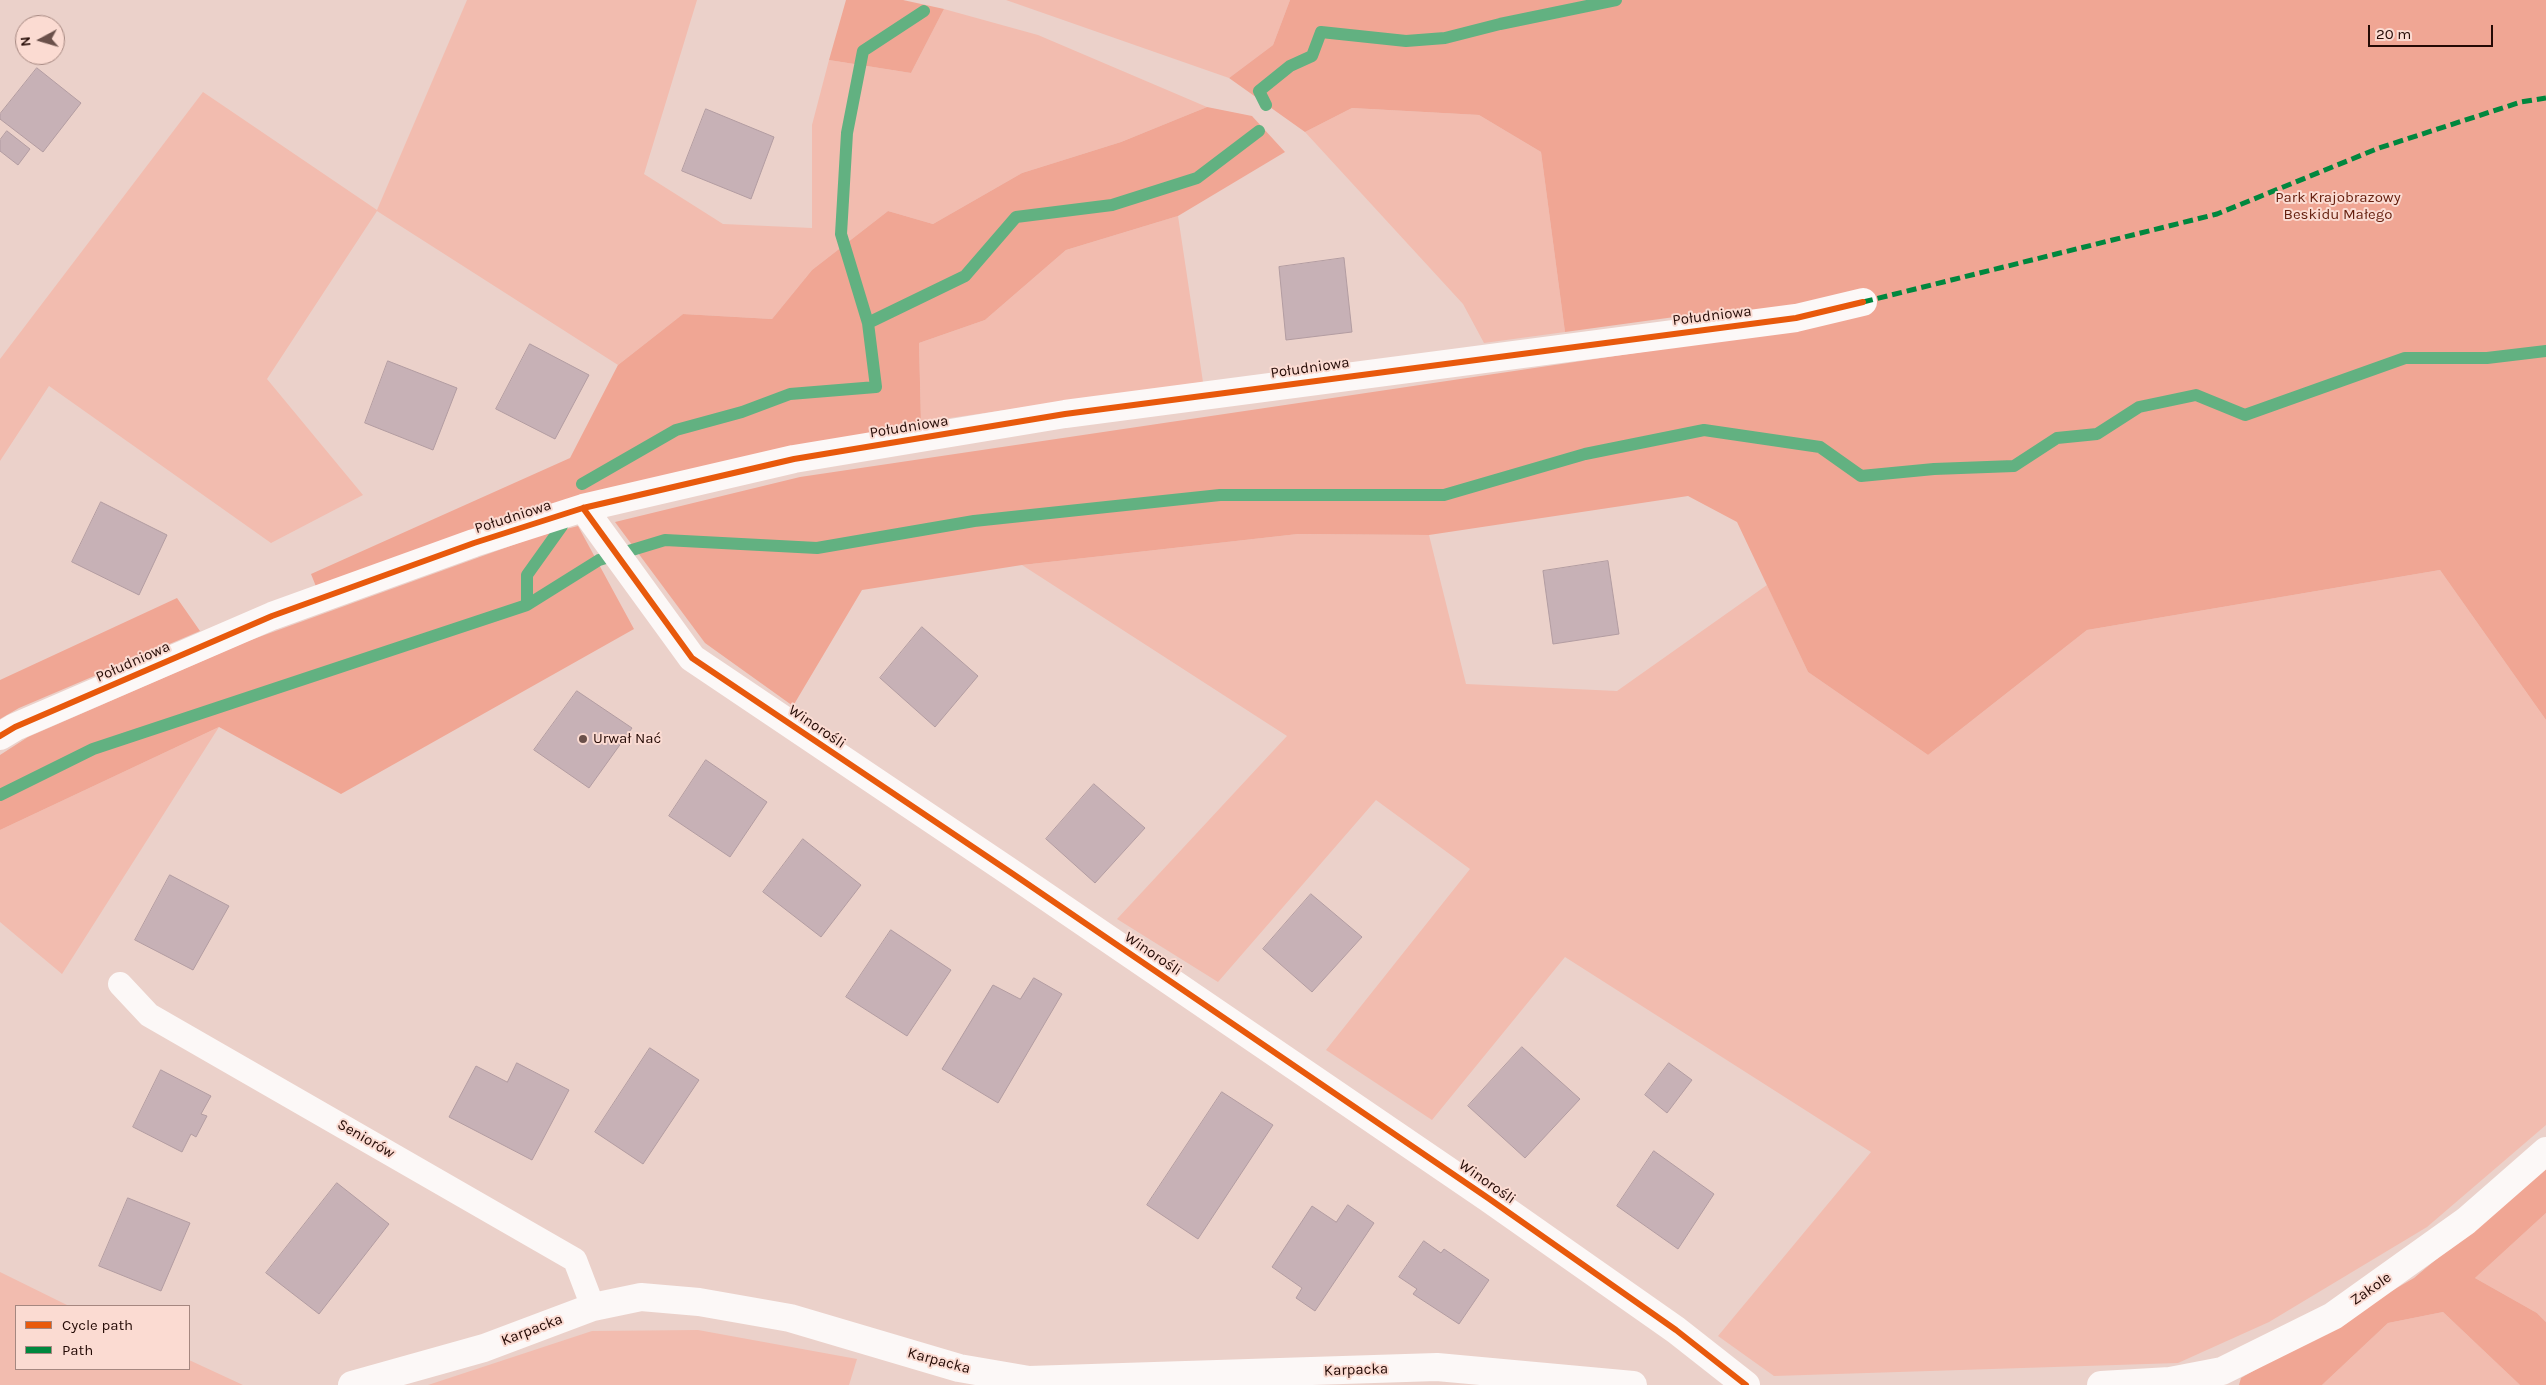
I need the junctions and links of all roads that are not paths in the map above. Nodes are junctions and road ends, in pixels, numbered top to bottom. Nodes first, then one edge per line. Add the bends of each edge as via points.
1 (1863, 302) dead end
2 (583, 508) junction
3 (0, 736) edge
4 (120, 984) dead end
5 (2546, 1151) edge
6 (593, 1307) junction
7 (2173, 1383) edge
8 (352, 1385) edge
9 (1634, 1385) edge
10 (1746, 1385) edge
11 (2101, 1385) edge

1 - 2 street, Południowa via 1796,318 1065,414 794,459
2 - 3 street, Południowa via 474,543 272,616
2 - 10 street, Winorośli via 692,658 1480,1192 1676,1330
4 - 6 lane, Seniorów via 149,1015 575,1260
5 - 7 street, Zakole via 2466,1221 2333,1316 2222,1371
6 - 8 street, Karpacka via 484,1348
6 - 9 street, Karpacka via 640,1297 699,1302 790,1318 958,1368 1029,1380 1437,1367
7 - 11 street

